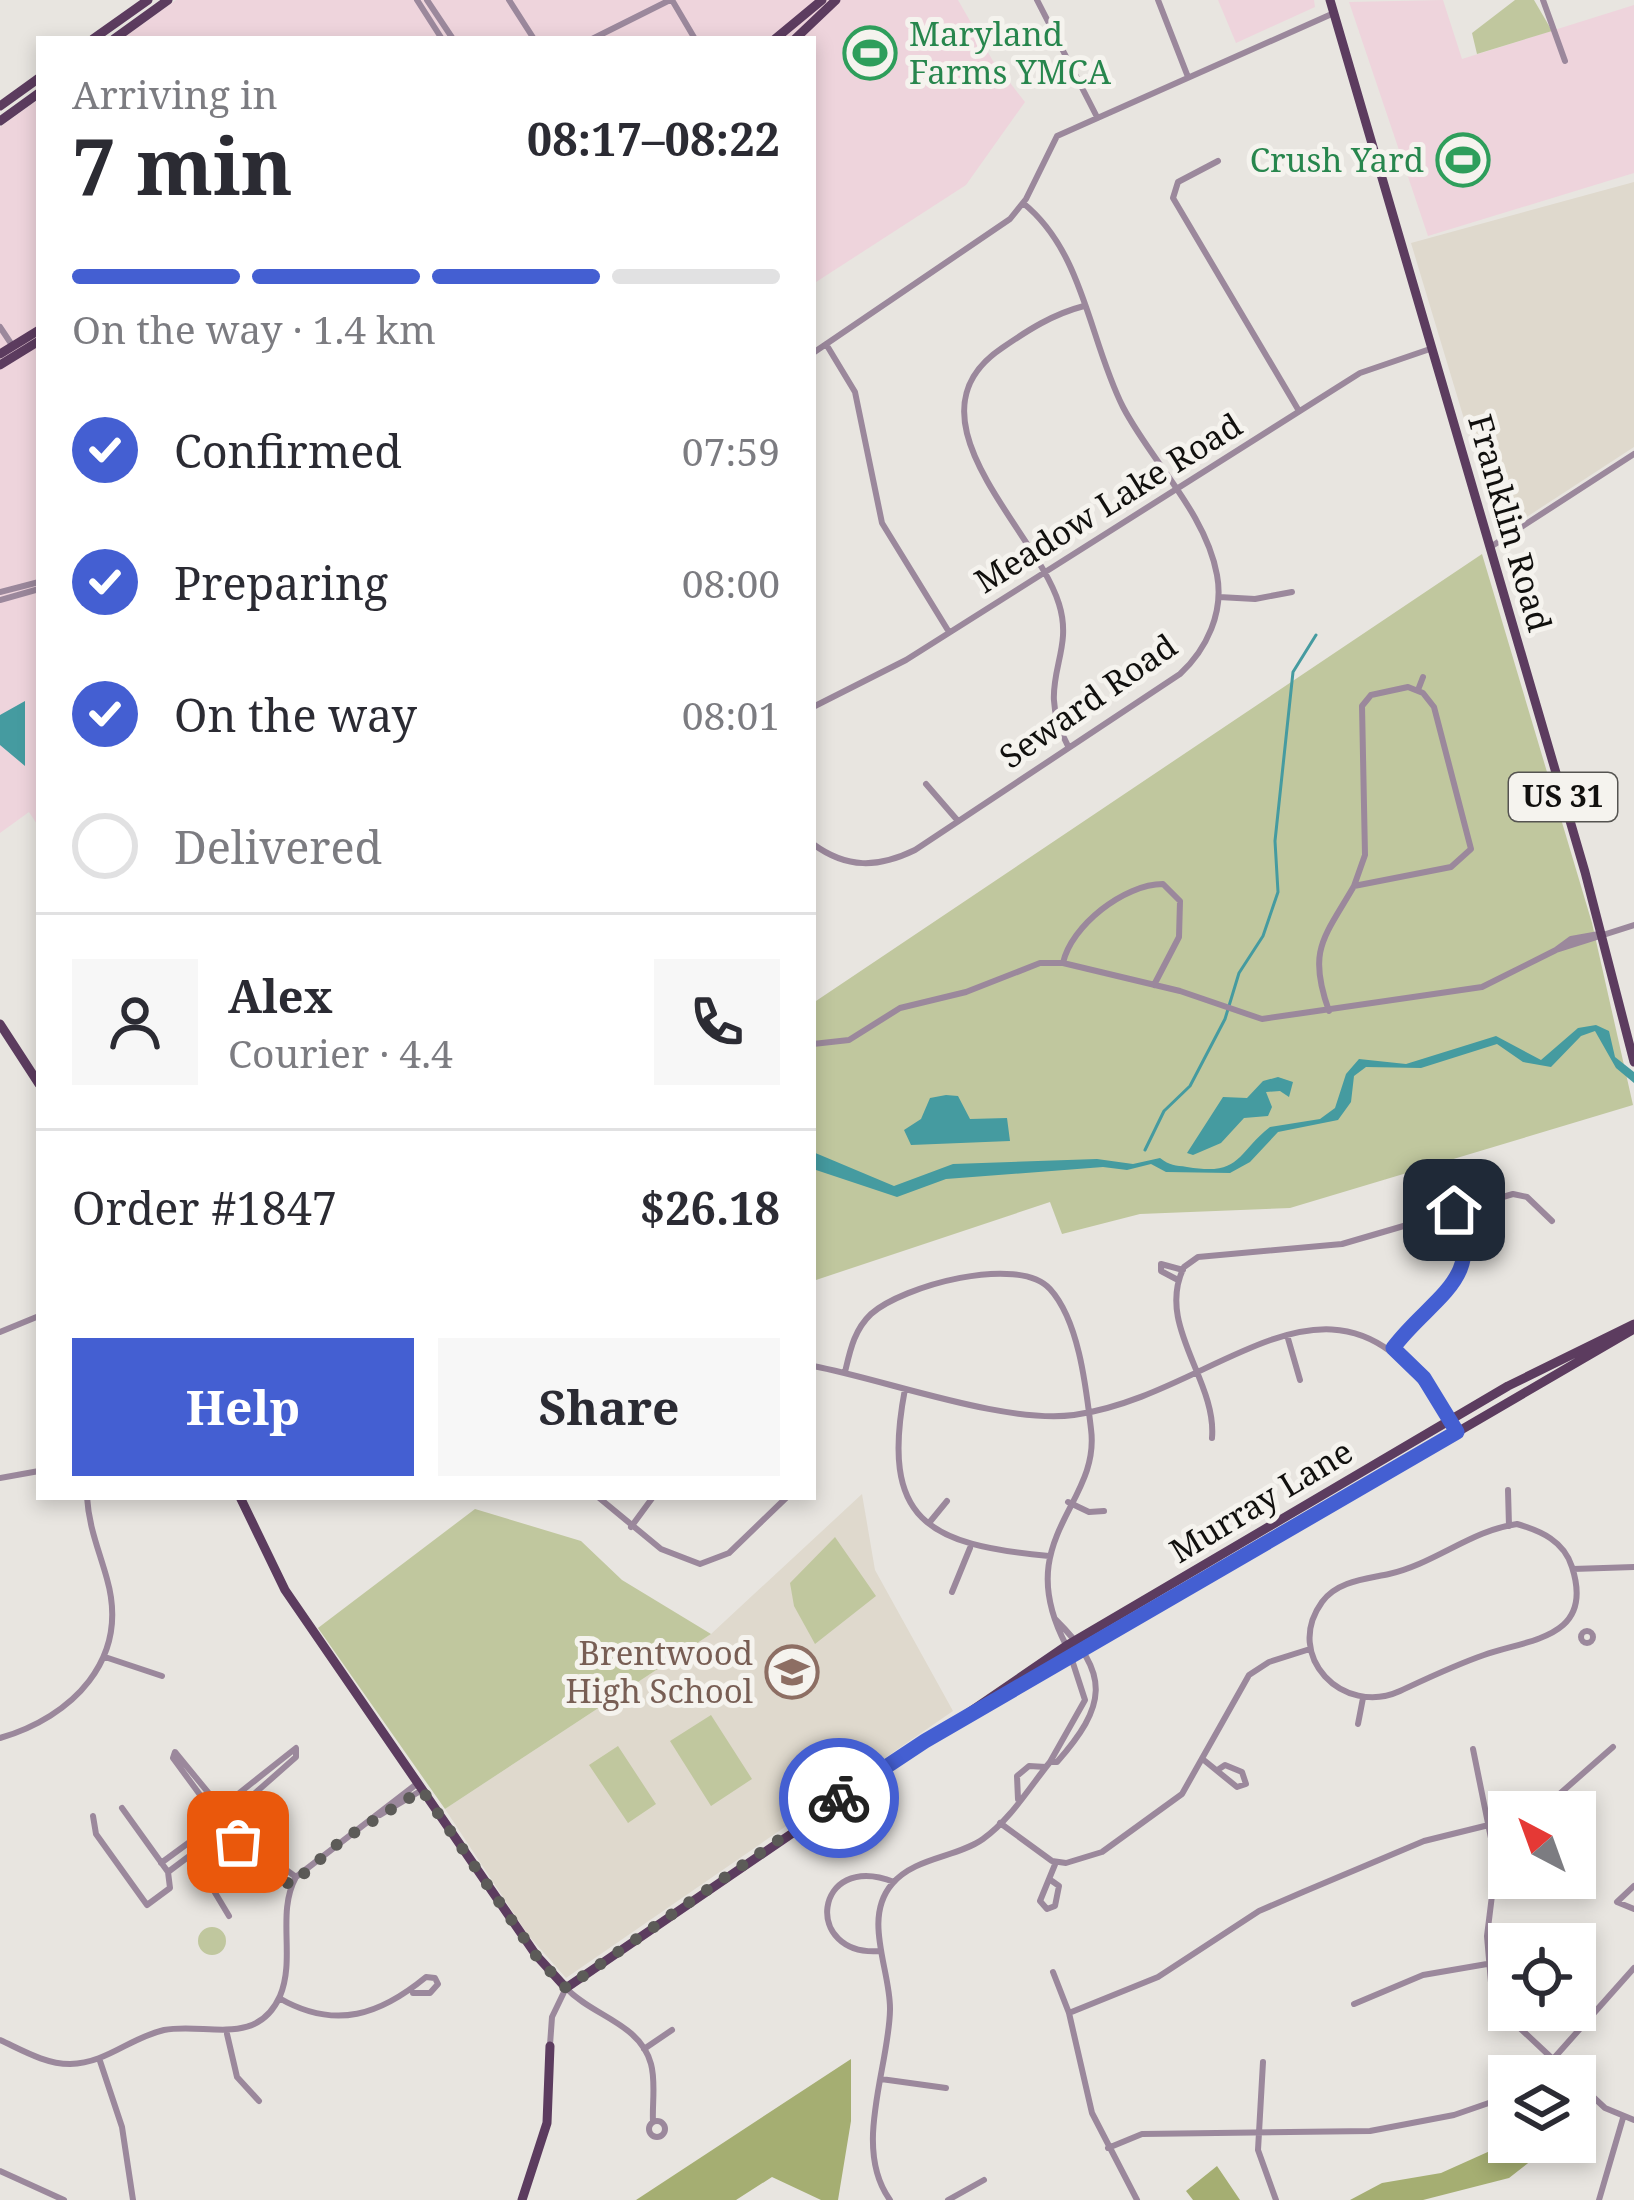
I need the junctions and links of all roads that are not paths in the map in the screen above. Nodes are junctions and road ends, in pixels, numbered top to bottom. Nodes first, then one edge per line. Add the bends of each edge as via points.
1 (148, 0) edge
2 (168, 0) edge
3 (508, 0) edge
4 (671, 0) edge
5 (822, 0) edge
6 (836, 0) edge
7 (1037, 0) edge
8 (1158, 0) edge
9 (1330, 0) edge
10 (1544, 0) edge
11 (423, 2) edge
12 (1334, 13) junction
13 (97, 36) edge
14 (118, 36) edge
15 (440, 36) edge
16 (451, 36) edge
17 (532, 36) edge
18 (598, 36) edge
19 (692, 36) edge
20 (780, 36) edge
21 (798, 36) edge
22 (1565, 61) dead end
23 (1188, 77) junction
24 (36, 80) edge
25 (36, 95) edge
26 (0, 106) edge
27 (1097, 117) junction
28 (0, 121) edge
29 (1218, 161) dead end
30 (1023, 203) junction
31 (1084, 306) junction
32 (0, 327) edge
33 (36, 332) edge
34 (36, 342) edge
35 (826, 344) junction
36 (15, 349) junction
37 (1432, 349) junction
38 (816, 351) edge
39 (0, 354) edge
40 (0, 365) edge
41 (1299, 411) junction
42 (1630, 456) edge
43 (1634, 470) edge
44 (1174, 491) junction
45 (1489, 548) junction
46 (1042, 572) junction
47 (36, 586) edge
48 (1292, 592) dead end
49 (0, 597) edge
50 (1219, 597) junction
51 (949, 632) junction
52 (1423, 677) dead end
53 (1418, 690) junction
54 (816, 706) edge
55 (1069, 748) junction
56 (926, 784) dead end
57 (958, 821) junction
58 (816, 846) edge
59 (1174, 872) dead end
60 (1167, 885) junction
61 (1354, 886) junction
62 (1634, 925) edge
63 (1603, 935) junction
64 (1063, 963) junction
65 (1154, 985) junction
66 (1328, 1011) junction
67 (1630, 1022) edge
68 (0, 1024) edge
69 (816, 1044) edge
70 (1631, 1049) edge
71 (1634, 1062) edge
72 (36, 1079) edge
73 (1454, 1210) junction
74 (1552, 1222) dead end
75 (1183, 1270) junction
76 (1179, 1280) junction
77 (36, 1317) edge
78 (1634, 1327) edge
79 (0, 1332) edge
80 (1287, 1335) junction
81 (1393, 1348) junction
82 (816, 1367) edge
83 (845, 1372) junction
84 (1198, 1372) junction
85 (1300, 1381) dead end
86 (906, 1388) junction
87 (1088, 1412) junction
88 (1448, 1421) junction
89 (1457, 1432) junction
90 (1212, 1438) dead end
91 (36, 1472) edge
92 (0, 1478) edge
93 (1508, 1490) dead end
94 (86, 1500) edge
95 (242, 1500) edge
96 (601, 1500) edge
97 (651, 1500) edge
98 (784, 1500) edge
99 (947, 1502) dead end
100 (1069, 1502) junction
101 (1104, 1511) dead end
102 (929, 1523) junction
103 (1508, 1526) junction
104 (631, 1527) junction
105 (970, 1548) junction
106 (1049, 1556) junction
107 (1634, 1567) edge
108 (1573, 1569) junction
109 (952, 1592) dead end
110 (1566, 1622) junction
111 (1582, 1634) dead end
112 (1070, 1644) junction
113 (1310, 1649) junction
114 (105, 1657) junction
115 (1077, 1657) junction
116 (162, 1676) dead end
117 (1363, 1698) junction
118 (1358, 1724) dead end
119 (0, 1738) edge
120 (925, 1741) junction
121 (1613, 1748) dead end
122 (1472, 1749) dead end
123 (1205, 1761) junction
124 (404, 1764) junction
125 (1048, 1765) junction
126 (1219, 1769) junction
127 (420, 1787) junction
128 (1563, 1791) edge
129 (396, 1797) junction
130 (1019, 1801) junction
131 (228, 1802) junction
132 (212, 1804) junction
133 (122, 1808) dead end
134 (236, 1810) junction
135 (93, 1816) dead end
136 (377, 1816) junction
137 (238, 1820) junction
138 (1488, 1820) edge
139 (1000, 1823) junction
140 (1488, 1824) edge
141 (209, 1829) junction
142 (225, 1834) junction
143 (1056, 1862) junction
144 (160, 1863) junction
145 (262, 1867) junction
146 (167, 1872) junction
147 (294, 1881) junction
148 (1052, 1881) dead end
149 (894, 1882) junction
150 (1634, 1886) edge
151 (1492, 1899) edge
152 (1634, 1910) edge
153 (229, 1916) dead end
154 (881, 1952) junction
155 (1486, 1964) junction
156 (1634, 1968) edge
157 (1053, 1972) dead end
158 (566, 1988) junction
159 (413, 1994) dead end
160 (279, 1998) junction
161 (1354, 2004) dead end
162 (1070, 2013) junction
163 (672, 2030) dead end
164 (227, 2034) junction
165 (0, 2040) edge
166 (550, 2046) joint
167 (644, 2049) junction
168 (1549, 2055) edge
169 (1560, 2055) edge
170 (100, 2061) junction
171 (1263, 2062) dead end
172 (881, 2079) junction
173 (946, 2088) dead end
174 (1596, 2096) edge
175 (259, 2101) dead end
176 (1488, 2103) edge
177 (1623, 2118) junction
178 (1634, 2120) edge
179 (653, 2122) dead end
180 (1259, 2132) junction
181 (1108, 2148) junction
182 (0, 2171) edge
183 (984, 2180) dead end
184 (64, 2200) edge
185 (133, 2200) edge
186 (522, 2200) edge
187 (890, 2200) edge
188 (948, 2200) edge
189 (1137, 2200) edge
190 (1276, 2200) edge
191 (1599, 2200) edge

1 - 13 main road
2 - 14 main road
3 - 17 street
4 - 18 street
4 - 19 street
5 - 20 main road
6 - 21 main road
7 - 27 street
8 - 23 street
9 - 12 main road, Franklin Road / US 31
10 - 22 street
11 - 15 street
11 - 16 street
12 - 23 street
12 - 37 main road, Franklin Road / US 31
23 - 27 street
24 - 26 main road
25 - 28 main road
27 - 30 street via 1057,136
29 - 41 street via 1178,182 1173,198
30 - 31 street via 1055,233
30 - 35 street via 992,234
31 - 44 street via 1124,409
31 - 46 street via 985,359 964,394 986,481
32 - 36 street
33 - 36 main road
34 - 36 main road
35 - 38 street
35 - 51 street via 855,392 882,523
36 - 39 main road
36 - 40 main road
37 - 41 street, Meadow Lake Road via 1376,365
37 - 45 main road, Franklin Road / US 31
41 - 44 street, Meadow Lake Road
42 - 43 street
42 - 45 street
44 - 46 street, Meadow Lake Road
44 - 50 street via 1211,553
45 - 63 main road, Franklin Road / US 31
46 - 51 street, Meadow Lake Road
46 - 55 street via 1062,616 1051,701
47 - 49 street
48 - 50 street
50 - 55 street, Seward Road via 1192,663
51 - 54 street, Meadow Lake Road
52 - 53 street
53 - 61 street via 1375,693 1362,706 1366,849
53 - 61 street via 1436,712 1472,849 1451,867
55 - 57 street, Seward Road
56 - 57 street
57 - 58 street, Seward Road via 901,857 867,865
59 - 60 street
60 - 64 street via 1141,887 1082,926
60 - 65 street via 1181,905 1180,931
61 - 66 street via 1318,950
62 - 63 street
63 - 66 street via 1579,936 1482,987
63 - 67 main road, Franklin Road / US 31
64 - 65 street
64 - 69 street via 1016,968 966,992 900,1008 849,1040
65 - 66 street via 1262,1019
67 - 70 main road, Franklin Road / US 31
68 - 72 main road
70 - 71 main road, Franklin Road / US 31
73 - 74 street via 1513,1194
73 - 75 street via 1342,1244 1210,1255
73 - 81 street via 1468,1248 1464,1268
75 - 76 street
75 - 76 street via 1161,1264
76 - 84 street via 1179,1320
77 - 79 street
78 - 88 main road, Murray Lane via 1582,1346
78 - 89 main road, Murray Lane
80 - 81 street via 1352,1330
80 - 84 street
80 - 85 street
81 - 88 street via 1424,1378
82 - 83 street
83 - 86 street
83 - 87 street via 874,1311 1011,1270 1042,1283 1060,1304
84 - 87 street
84 - 90 street
86 - 87 street via 1032,1415
86 - 102 street via 897,1472
87 - 100 street via 1093,1447
88 - 89 street
88 - 112 main road, Murray Lane
89 - 115 main road, Murray Lane
91 - 92 street
93 - 103 street
94 - 114 street via 112,1607
95 - 124 main road via 285,1590
96 - 104 street
97 - 104 street
98 - 104 street via 709,1563 684,1562
99 - 102 street
100 - 101 street
100 - 106 street
102 - 105 street
103 - 108 street via 1551,1538
103 - 113 street via 1433,1560 1335,1589 1320,1604
105 - 106 street
105 - 109 street
106 - 112 street via 1055,1619
107 - 108 street
108 - 110 street
110 - 111 street
110 - 117 street via 1538,1642 1489,1653 1386,1697
112 - 115 street
112 - 120 main road, Murray Lane
113 - 117 street via 1329,1684
113 - 123 street via 1249,1676
114 - 116 street
114 - 119 street via 68,1708
115 - 120 main road, Murray Lane
115 - 125 street via 1085,1700
115 - 125 street via 1098,1696 1094,1713
117 - 118 street
120 - 158 main road, Murray Lane
121 - 128 street
122 - 138 street
123 - 126 street
123 - 143 street via 1182,1794 1139,1829 1090,1856
124 - 127 main road
124 - 129 street
125 - 130 street
125 - 130 street via 1017,1776
126 - 126 street via 1242,1772 1246,1784 1237,1787
127 - 129 street
127 - 136 street
127 - 158 main road
129 - 136 street
130 - 139 street
131 - 132 street
131 - 134 street
131 - 134 street via 296,1748 296,1757
132 - 132 street via 175,1752 173,1758
132 - 141 street
133 - 144 street
134 - 137 street
135 - 146 street via 96,1834 147,1905 170,1888
136 - 147 street
137 - 142 street
137 - 147 street via 256,1851
139 - 143 street
139 - 149 street
140 - 162 street via 1424,1841 1259,1911 1158,1977
141 - 142 street
141 - 144 street
141 - 146 street via 204,1845
142 - 145 street
143 - 148 street
144 - 146 street
145 - 147 street
145 - 153 street via 249,1885 214,1892
147 - 160 street
149 - 154 street via 879,1914
149 - 154 street via 870,1873 848,1878 829,1900 828,1922 841,1942
150 - 152 street via 1617,1902
151 - 155 street
154 - 172 street via 890,2007
155 - 161 street via 1423,1975
155 - 168 street via 1498,2006
156 - 169 street
157 - 162 street
158 - 166 street
158 - 167 street
159 - 160 street via 345,2019 322,2018
160 - 164 street via 257,2021
162 - 181 street
163 - 167 street
164 - 170 street via 163,2031
164 - 175 street via 237,2077
165 - 170 street via 64,2064
166 - 186 main road via 547,2123
167 - 179 street
170 - 185 street via 122,2127
171 - 180 street
172 - 173 street
172 - 187 street via 874,2128
174 - 177 street
176 - 180 street via 1370,2131
177 - 178 street
177 - 191 street
180 - 181 street via 1142,2134
180 - 190 street via 1260,2166
181 - 189 street
182 - 184 street
183 - 188 street

